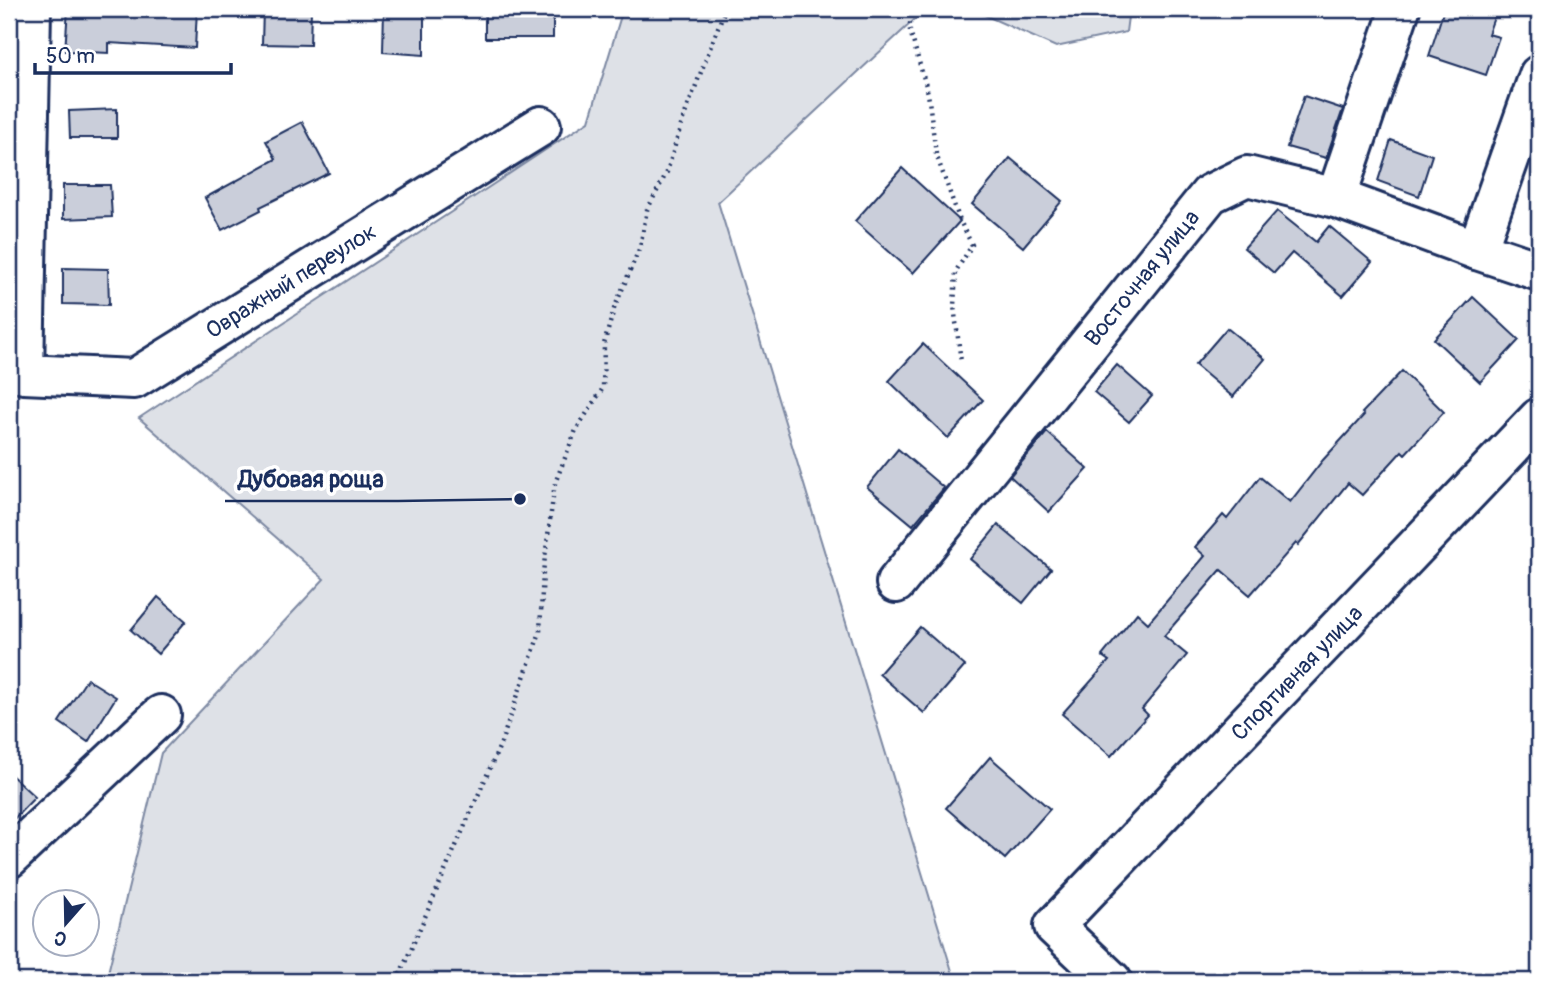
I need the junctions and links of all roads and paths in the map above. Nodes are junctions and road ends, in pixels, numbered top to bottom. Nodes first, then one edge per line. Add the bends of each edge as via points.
1 (31, 9) edge
2 (725, 9) edge
3 (914, 9) edge
4 (1400, 9) edge
5 (1539, 75) edge
6 (541, 126) dead end
7 (1336, 198) junction
8 (1477, 250) junction
9 (1539, 271) edge
10 (961, 362) dead end
11 (1539, 418) edge
12 (896, 583) dead end
13 (161, 715) dead end
14 (9, 858) edge
15 (397, 981) edge
16 (1112, 981) edge

1 - 6 street, Овражный переулок via 24,374 134,379
2 - 15 path via 667,172 646,210 640,247 614,309 604,344 603,388 576,430 555,483 540,632 501,743
3 - 10 path via 909,27 928,93 936,154 972,245 956,271 954,306
4 - 7 street
5 - 8 street
7 - 8 street, Восточная улица
7 - 12 street, Восточная улица via 1247,176 1210,194
8 - 9 street, Восточная улица
11 - 16 street, Спортивная улица via 1054,926
13 - 14 street

